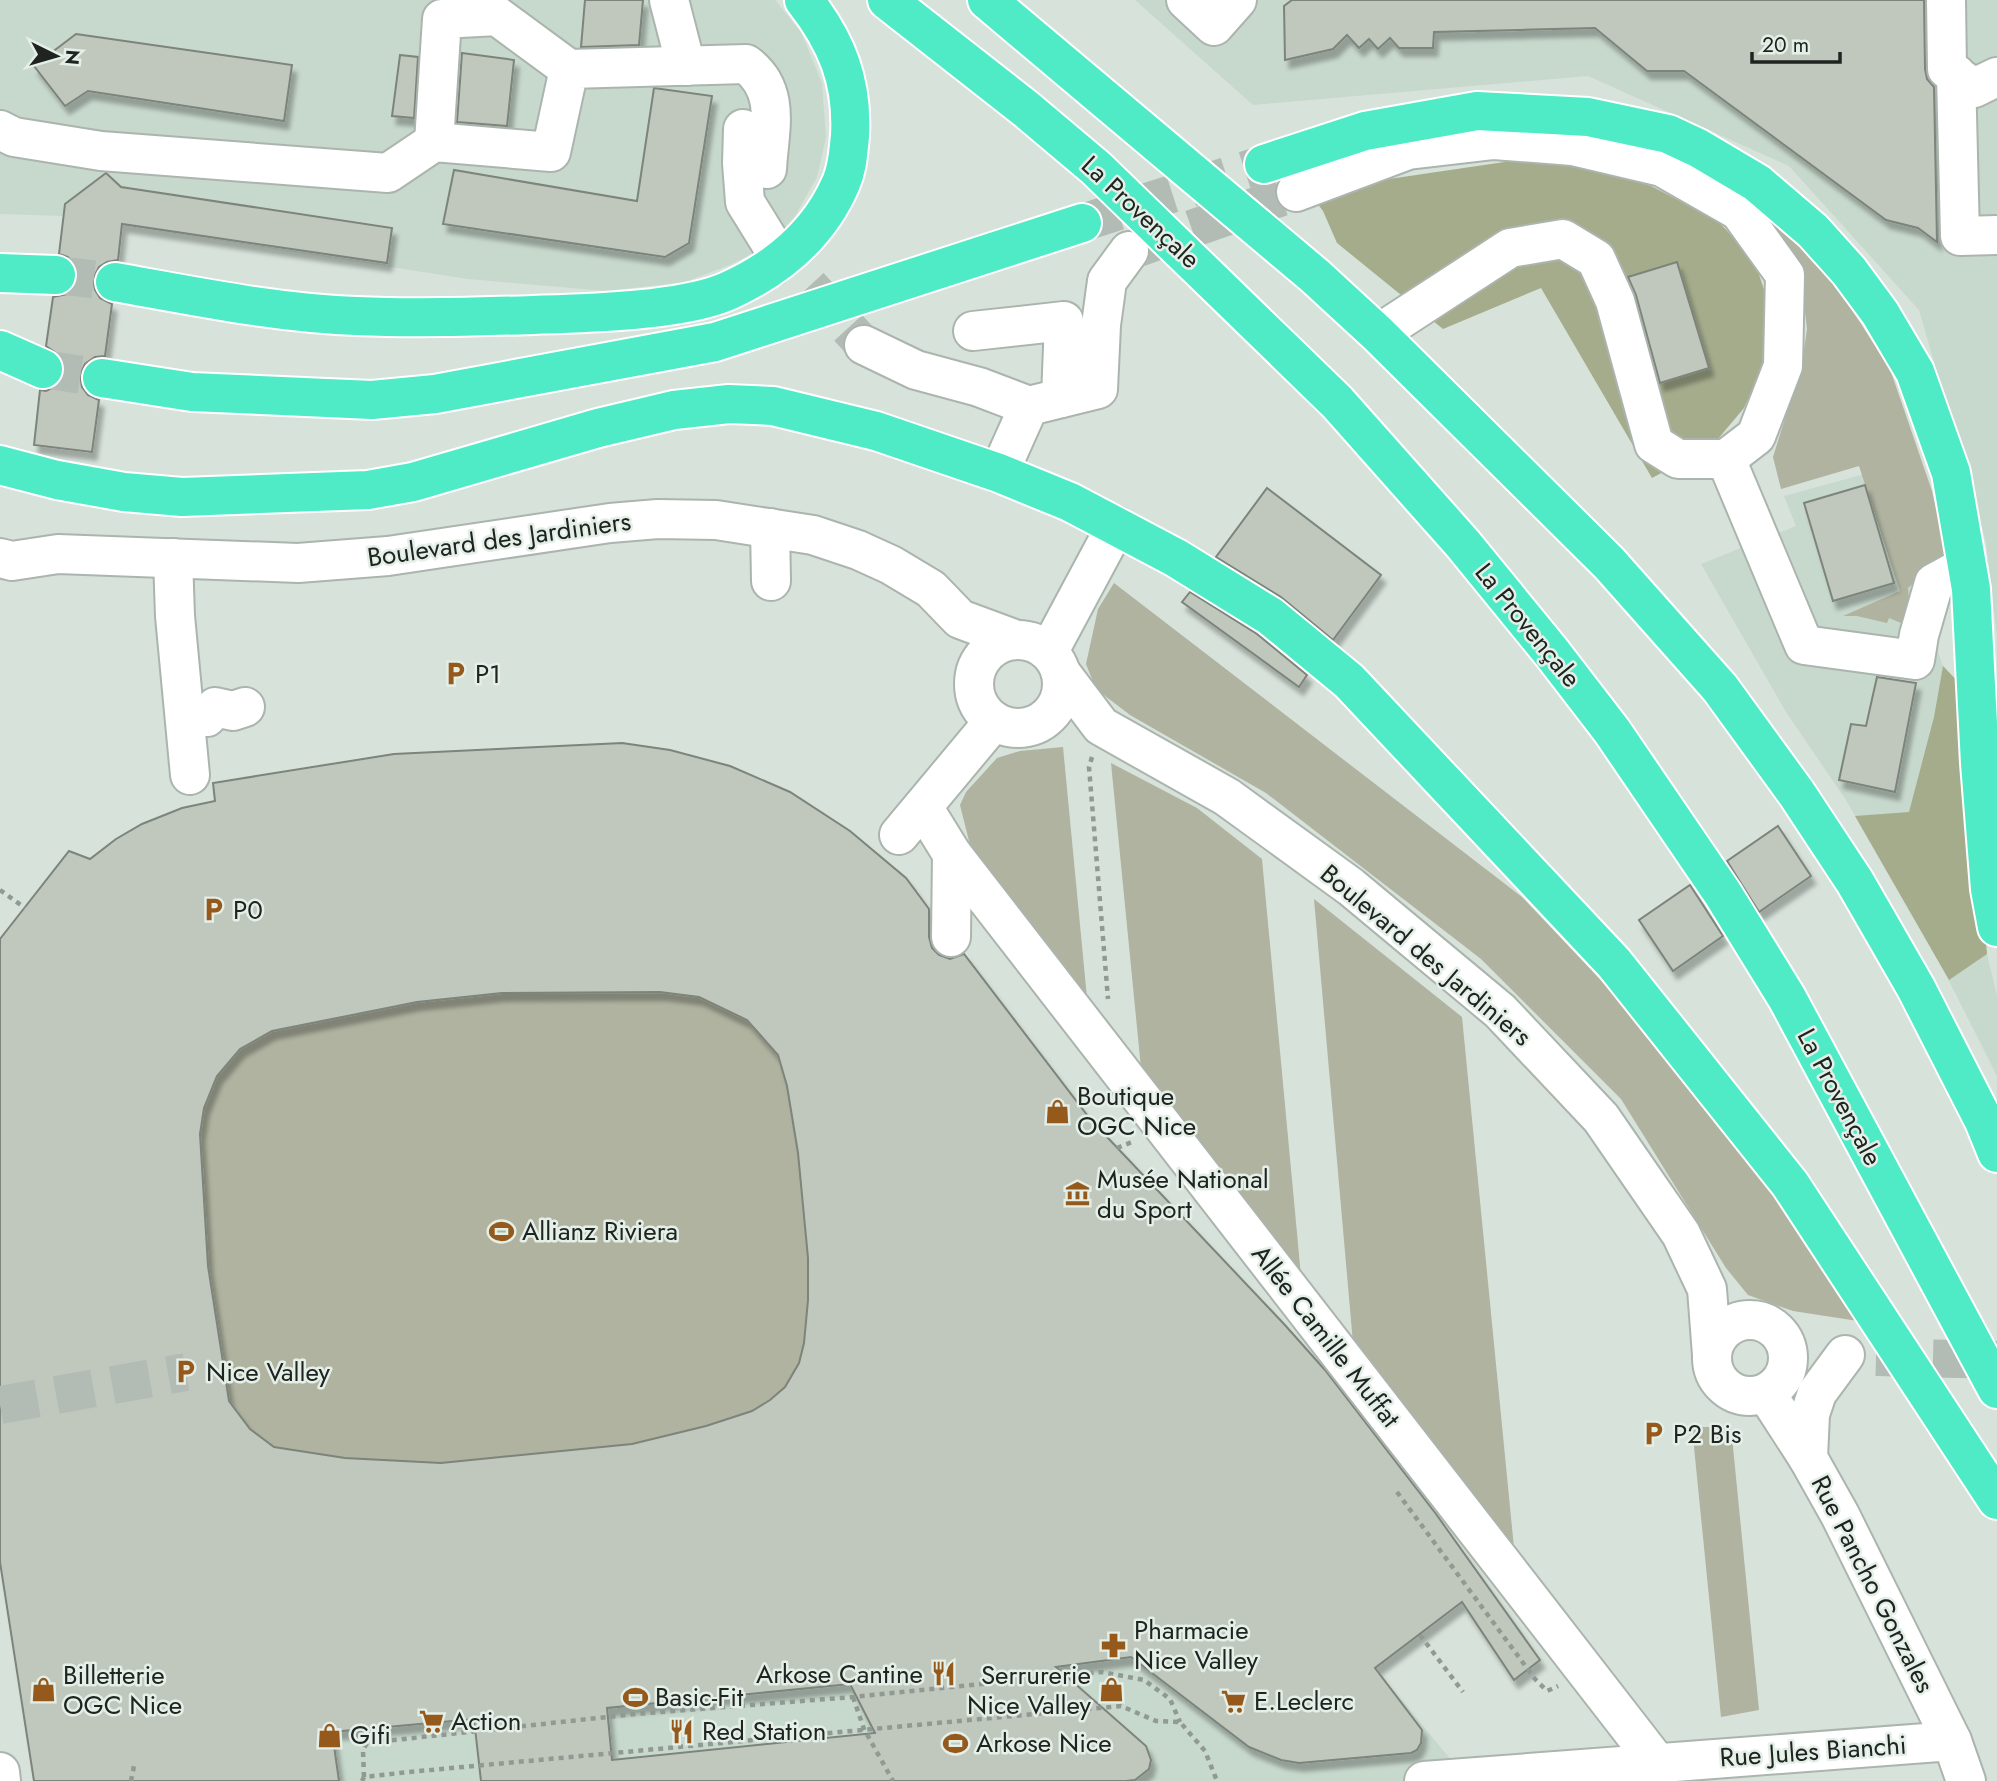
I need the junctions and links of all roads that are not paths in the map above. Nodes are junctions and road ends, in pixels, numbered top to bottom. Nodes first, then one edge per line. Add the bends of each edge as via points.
1 (669, 0) edge
2 (804, 0) edge
3 (887, 0) edge
4 (987, 0) edge
5 (1186, 0) edge
6 (1237, 0) edge
7 (1946, 0) edge
8 (746, 64) junction
9 (686, 65) junction
10 (569, 69) junction
11 (1956, 74) junction
12 (1997, 77) edge
13 (0, 130) edge
14 (434, 142) junction
15 (1264, 164) tunnel mouth
16 (767, 169) dead end
17 (1296, 192) tunnel mouth
18 (1083, 223) tunnel mouth
19 (1997, 235) edge
20 (771, 244) tunnel mouth
21 (1129, 251) tunnel mouth
22 (0, 273) edge
23 (56, 275) tunnel mouth
24 (115, 282) tunnel mouth
25 (973, 331) dead end
26 (1378, 334) junction
27 (864, 345) tunnel mouth
28 (0, 351) edge
29 (43, 369) tunnel mouth
30 (102, 378) tunnel mouth
31 (1045, 402) junction
32 (1726, 459) junction
33 (0, 465) edge
34 (999, 473) junction
35 (1116, 526) junction
36 (770, 528) junction
37 (173, 558) junction
38 (4, 562) edge
39 (1967, 565) junction
40 (771, 582) dead end
41 (960, 619) junction
42 (1041, 654) junction
43 (974, 682) junction
44 (1007, 724) junction
45 (1101, 726) junction
46 (190, 775) dead end
47 (953, 853) junction
48 (1997, 927) edge
49 (951, 937) dead end
50 (1997, 1153) edge
51 (1707, 1289) junction
52 (1753, 1320) junction
53 (1788, 1354) junction
54 (1712, 1355) junction
55 (1997, 1389) edge
56 (1766, 1393) junction
57 (1808, 1458) junction
58 (1997, 1500) edge
59 (1952, 1741) junction
60 (1657, 1763) junction
61 (0, 1772) edge
62 (1, 1781) edge
63 (1424, 1781) edge
64 (1966, 1781) edge

1 - 9 street
2 - 24 highway via 823,24 843,64 851,111 847,168 830,208 800,244 767,270 728,291 690,302 601,312 355,316 284,310
3 - 55 highway, La Provençale via 1096,168 1337,402 1552,653 1612,731 1787,998
4 - 26 highway
5 - 6 street via 1214,26
7 - 11 street via 1947,69
8 - 9 street
8 - 16 street via 757,72 771,98
8 - 20 street via 745,202
9 - 10 street
10 - 14 street via 551,152
10 - 14 street via 497,16 442,19
11 - 12 street via 1974,88
11 - 19 street via 1960,236
13 - 14 street via 14,138 101,151 388,173
15 - 39 highway via 1365,131 1476,111 1588,117 1640,126 1668,134 1723,162 1757,183 1813,231 1880,313 1915,372 1951,473
17 - 32 street via 1408,150 1494,140 1573,146 1662,167 1739,211 1785,275 1783,366 1756,436
18 - 30 highway via 715,342 435,394 372,400 192,393
21 - 31 street via 1107,281 1098,389
22 - 23 highway
25 - 31 street via 1063,321
26 - 32 street via 1510,248 1563,239 1596,259 1615,302 1654,444 1678,459
26 - 50 highway via 1609,563 1720,688 1855,883 1916,988
27 - 31 street via 916,370
28 - 29 highway
31 - 34 street
32 - 39 street via 1804,645 1915,660 1934,583
33 - 34 highway via 124,492 182,497 368,490 674,410 729,404 773,406 830,418
34 - 35 highway
35 - 42 street
35 - 58 highway via 1270,616 1349,681 1614,962 1790,1184
36 - 37 street, Boulevard des Jardiniers via 716,520 657,519 388,556 298,563
36 - 40 street
36 - 41 street, Boulevard des Jardiniers via 813,535 891,565 931,589
37 - 38 street, Boulevard des Jardiniers via 58,554
37 - 46 street
39 - 48 highway via 1990,889
41 - 42 street, Boulevard des Jardiniers
41 - 43 street
42 - 43 street via 1001,643 982,658
42 - 44 street via 1063,686 1060,699 1044,720 1032,726
42 - 45 street, Boulevard des Jardiniers
43 - 44 street via 983,710
44 - 45 street
44 - 47 street, Allée Camille Muffat via 911,821
45 - 51 street, Boulevard des Jardiniers via 1227,797 1350,887 1500,1011 1601,1118 1681,1234
47 - 49 street
47 - 60 street, Allée Camille Muffat
51 - 52 street
51 - 54 street, Boulevard des Jardiniers
52 - 53 street via 1777,1331
52 - 54 street via 1730,1325 1721,1333
53 - 56 street via 1781,1381
53 - 57 street via 1860,1356 1816,1393
54 - 56 street via 1718,1380 1728,1390 1753,1397
56 - 57 street, Rue Pancho Gonzales
57 - 59 street, Rue Pancho Gonzales
59 - 60 street, Rue Jules Bianchi
59 - 64 street, Rue Pancho Gonzales
60 - 63 street, Rue Jules Bianchi via 1535,1756
61 - 62 street

